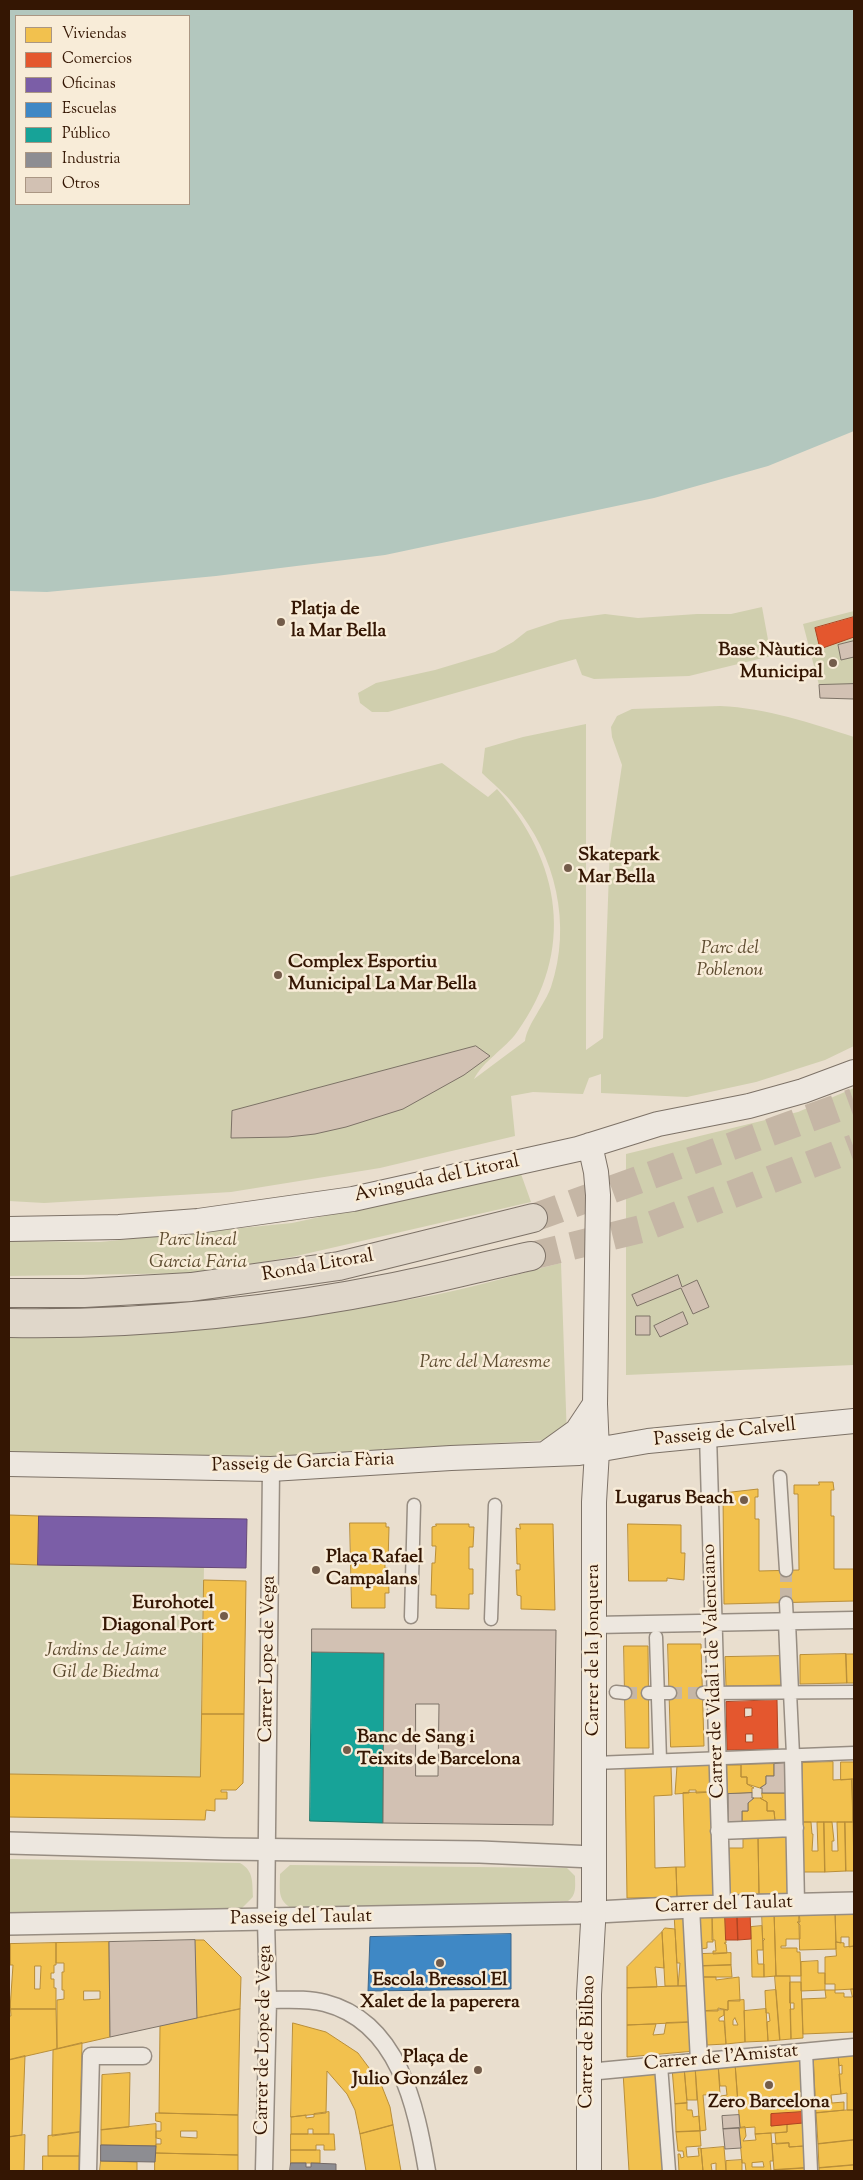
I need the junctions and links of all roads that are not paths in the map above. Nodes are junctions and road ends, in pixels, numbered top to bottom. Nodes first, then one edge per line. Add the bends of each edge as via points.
1 (854, 1072) edge
2 (590, 1145) junction
3 (533, 1218) tunnel mouth
4 (9, 1229) edge
5 (531, 1256) tunnel mouth
6 (9, 1293) edge
7 (9, 1323) edge
8 (596, 1396) junction
9 (854, 1421) edge
10 (708, 1435) junction
11 (597, 1451) junction
12 (543, 1455) junction
13 (9, 1464) edge
14 (271, 1469) junction
15 (780, 1477) dead end
16 (414, 1505) dead end
17 (496, 1505) dead end
18 (786, 1570) tunnel mouth
19 (786, 1603) tunnel mouth
20 (411, 1617) dead end
21 (491, 1619) dead end
22 (854, 1620) edge
23 (787, 1622) junction
24 (714, 1624) junction
25 (594, 1625) junction
26 (656, 1637) dead end
27 (790, 1692) junction
28 (854, 1692) edge
29 (709, 1693) junction
30 (854, 1753) edge
31 (792, 1755) junction
32 (717, 1758) junction
33 (660, 1760) junction
34 (594, 1763) junction
35 (795, 1828) junction
36 (720, 1832) junction
37 (9, 1843) edge
38 (268, 1848) junction
39 (593, 1857) junction
40 (854, 1903) edge
41 (796, 1904) junction
42 (691, 1907) junction
43 (722, 1907) junction
44 (594, 1912) junction
45 (266, 1920) junction
46 (9, 1924) edge
47 (268, 2000) junction
48 (854, 2047) edge
49 (806, 2051) junction
50 (142, 2056) dead end
51 (699, 2061) junction
52 (661, 2065) junction
53 (588, 2072) junction
54 (88, 2171) edge
55 (264, 2171) edge
56 (427, 2171) edge
57 (588, 2171) edge
58 (669, 2171) edge
59 (811, 2171) edge

1 - 2 main road, Avinguda del Litoral via 749,1106 658,1124
2 - 4 main road, Avinguda del Litoral via 391,1191 260,1214 119,1227
2 - 8 main road, Carrer de la Jonquera via 598,1195
3 - 6 highway, Ronda Litoral via 339,1266 191,1287
5 - 7 highway, Ronda Litoral via 394,1287 316,1300 170,1318 58,1324
8 - 11 main road, Carrer de la Jonquera
8 - 12 main road via 577,1431
9 - 10 main road, Passeig de Calvell
10 - 11 main road, Passeig de Calvell via 648,1441
10 - 24 street, Carrer de Vidal i de Valenciano
11 - 12 main road, Passeig de Garcia Fària
11 - 25 main road, Carrer de la Jonquera
12 - 14 main road, Passeig de Garcia Fària
13 - 14 main road, Passeig de Garcia Fària
14 - 38 street, Carrer Lope de Vega
15 - 18 street
16 - 20 street
17 - 21 street
19 - 23 street
22 - 23 street
23 - 24 street
23 - 27 street
24 - 25 street
24 - 29 street, Carrer de Vidal i de Valenciano
25 - 34 main road, Carrer de la Jonquera
26 - 33 street
27 - 28 street
27 - 29 street
27 - 31 street
29 - 32 street, Carrer de Vidal i de Valenciano
30 - 31 street
31 - 32 street
31 - 35 street
32 - 33 street
32 - 36 street, Carrer de Vidal i de Valenciano
33 - 34 street
34 - 39 main road, Carrer de la Jonquera
35 - 36 street
35 - 41 street
36 - 43 street, Carrer de Vidal i de Valenciano
37 - 38 street
38 - 39 street
38 - 45 street, Carrer de Lope de Vega
39 - 44 main road, Carrer de la Jonquera
40 - 41 street, Carrer del Taulat
41 - 43 street, Carrer del Taulat
42 - 43 street, Carrer del Taulat
42 - 44 street, Carrer del Taulat
42 - 51 street
44 - 45 street, Passeig del Taulat
44 - 53 main road, Carrer de Bilbao
45 - 46 street, Passeig del Taulat
45 - 47 street, Carrer de Lope de Vega
47 - 55 street, Carrer de Lope de Vega
47 - 56 street via 325,2003 356,2016 378,2034 400,2067
48 - 49 street, Carrer de l'Amistat
49 - 51 street, Carrer de l'Amistat
49 - 59 street
50 - 54 street via 91,2056
51 - 52 street, Carrer de l'Amistat
52 - 53 street, Carrer de l'Amistat
52 - 58 street
53 - 57 main road, Carrer de Bilbao

